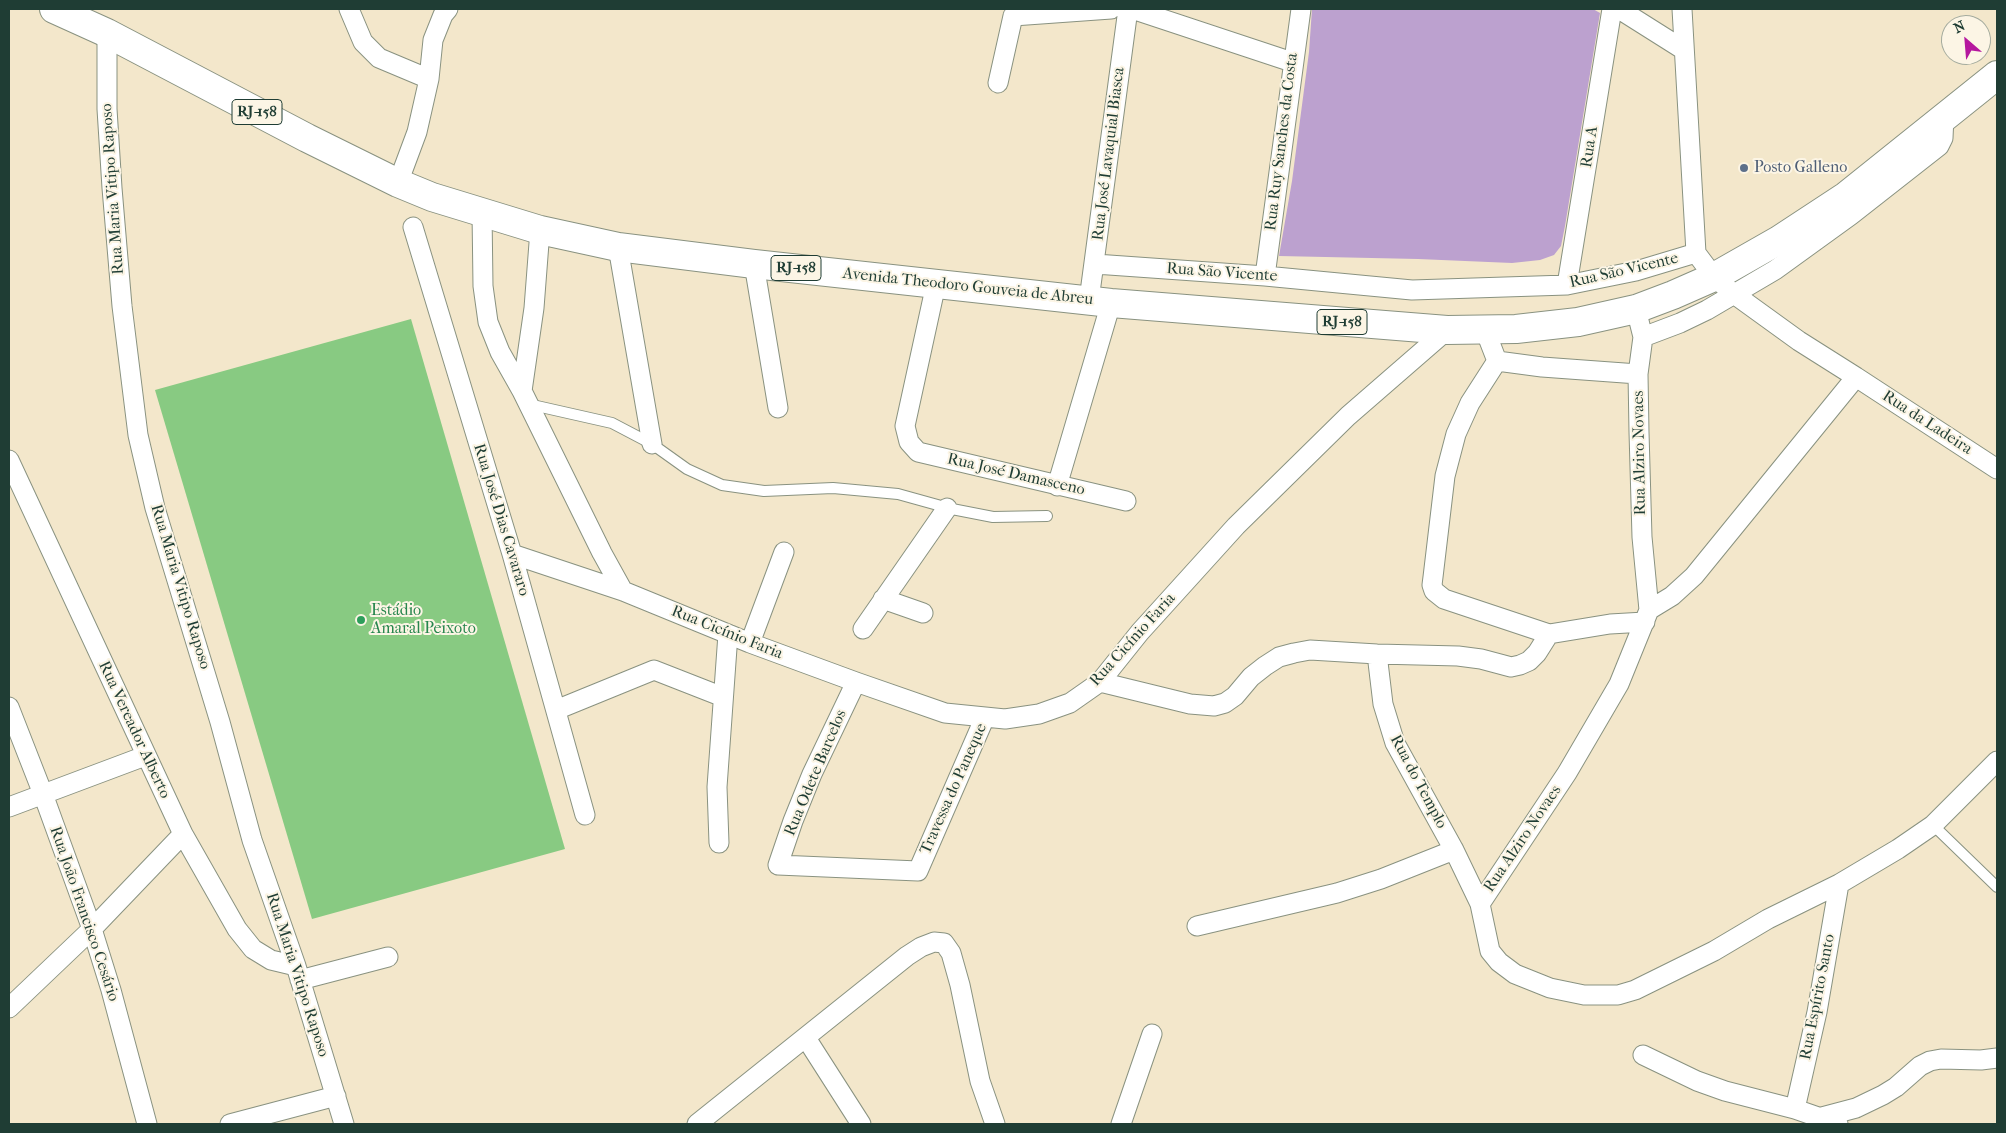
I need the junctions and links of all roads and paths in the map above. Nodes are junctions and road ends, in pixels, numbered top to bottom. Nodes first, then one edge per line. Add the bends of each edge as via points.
1 (54, 9) edge
2 (350, 9) edge
3 (448, 9) edge
4 (1112, 9) edge
5 (1128, 9) edge
6 (1132, 9) edge
7 (1300, 9) edge
8 (1612, 9) edge
9 (1619, 9) edge
10 (1682, 9) edge
11 (1011, 12) edge
12 (100, 30) junction
13 (1684, 50) junction
14 (1292, 62) junction
15 (1997, 75) edge
16 (429, 80) junction
17 (998, 83) dead end
18 (1944, 116) junction
19 (398, 183) junction
20 (482, 212) junction
21 (413, 227) dead end
22 (540, 230) junction
23 (618, 247) junction
24 (1696, 253) junction
25 (754, 264) junction
26 (1095, 264) junction
27 (1265, 276) junction
28 (1714, 277) junction
29 (936, 284) junction
30 (1567, 285) junction
31 (1734, 294) junction
32 (1100, 301) junction
33 (1636, 309) junction
34 (1446, 330) junction
35 (1484, 330) junction
36 (1643, 338) junction
37 (1497, 361) junction
38 (1638, 374) junction
39 (1856, 377) junction
40 (525, 398) junction
41 (778, 408) dead end
42 (652, 444) junction
43 (9, 460) edge
44 (1997, 469) edge
45 (1057, 486) junction
46 (1126, 501) dead end
47 (947, 508) junction
48 (1047, 516) dead end
49 (784, 552) dead end
50 (512, 554) junction
51 (623, 591) junction
52 (883, 599) junction
53 (923, 613) dead end
54 (1647, 616) junction
55 (863, 629) dead end
56 (728, 634) junction
57 (1549, 634) junction
58 (750, 642) junction
59 (1377, 654) junction
60 (856, 682) junction
61 (1100, 682) junction
62 (723, 697) junction
63 (9, 707) edge
64 (556, 710) junction
65 (986, 717) junction
66 (145, 756) junction
67 (1997, 761) edge
68 (43, 794) junction
69 (9, 807) edge
70 (585, 815) dead end
71 (1933, 824) junction
72 (182, 834) junction
73 (719, 843) dead end
74 (1454, 850) junction
75 (778, 865) joint
76 (1839, 884) junction
77 (1997, 887) edge
78 (1480, 904) junction
79 (1197, 926) dead end
80 (92, 930) junction
81 (388, 957) dead end
82 (298, 973) junction
83 (9, 1008) edge
84 (1152, 1034) dead end
85 (806, 1038) junction
86 (1643, 1055) dead end
87 (1997, 1058) edge
88 (336, 1096) junction
89 (1795, 1109) junction
90 (1830, 1121) edge
91 (147, 1124) edge
92 (230, 1124) edge
93 (344, 1124) edge
94 (697, 1124) edge
95 (861, 1124) edge
96 (995, 1124) edge
97 (1121, 1124) edge

1 - 12 main road, Avenida Theodoro Gouveia de Abreu / RJ-158
2 - 16 street via 363,42 379,58
3 - 16 street via 432,40
4 - 11 street
5 - 26 street, Rua José Lavaquial Biasca
6 - 14 street
7 - 14 street, Rua Ruy Sanches da Costa
8 - 30 street, Rua A
9 - 13 street
10 - 13 street
11 - 17 street
12 - 19 main road, Avenida Theodoro Gouveia de Abreu / RJ-158
12 - 82 street, Rua Maria Vitipo Raposo via 122,306 138,435 155,508 252,840
13 - 24 street
14 - 27 street, Rua Ruy Sanches da Costa
15 - 18 main road, Avenida Theodoro Gouveia de Abreu / RJ-158
16 - 19 street via 416,132
18 - 28 main road, Avenida Theodoro Gouveia de Abreu / RJ-158 via 1846,196
18 - 31 street via 1943,138 1939,146 1776,270
19 - 20 main road, Avenida Theodoro Gouveia de Abreu / RJ-158
20 - 22 main road, Avenida Theodoro Gouveia de Abreu / RJ-158
20 - 40 street via 483,286 488,322
21 - 50 street, Rua José Dias Cavararo
22 - 23 main road, Avenida Theodoro Gouveia de Abreu / RJ-158
22 - 40 street
23 - 25 main road, Avenida Theodoro Gouveia de Abreu / RJ-158
23 - 42 street
24 - 28 street, Rua São Vicente
24 - 30 street, Rua São Vicente via 1636,271
25 - 29 main road, Avenida Theodoro Gouveia de Abreu / RJ-158
25 - 41 street
26 - 27 street, Rua São Vicente
26 - 32 street, Rua José Lavaquial Biasca
27 - 30 street, Rua São Vicente via 1412,290
28 - 31 street, Rua São Vicente
28 - 33 main road, Avenida Theodoro Gouveia de Abreu / RJ-158
29 - 32 main road, Avenida Theodoro Gouveia de Abreu / RJ-158
29 - 45 street, Rua José Damasceno via 905,426 908,442 918,452
31 - 36 street via 1680,323
31 - 39 street, Rua São Vicente
32 - 34 main road, Avenida Theodoro Gouveia de Abreu / RJ-158
32 - 45 street, Rua José Lavaquial Biasca
33 - 35 main road, Avenida Theodoro Gouveia de Abreu / RJ-158 via 1578,322
33 - 36 street, Rua Alziro Novaes
34 - 35 main road, Avenida Theodoro Gouveia de Abreu / RJ-158
34 - 61 street, Rua Cicínio Faria via 1348,416 1236,526 1140,632
35 - 37 street
36 - 38 street, Rua Alziro Novaes
37 - 38 street
37 - 57 street via 1470,403 1456,434 1445,476 1432,585 1438,596 1444,599
38 - 54 street, Rua Alziro Novaes
39 - 44 street, Rua da Ladeira
39 - 54 street via 1694,576
40 - 42 lane via 612,423
40 - 51 street
42 - 47 lane via 687,469 722,485 764,491 833,488 888,494
43 - 66 street, Rua Vereador Alberto
45 - 46 street, Rua José Damasceno
47 - 48 lane via 993,516
47 - 52 street
49 - 58 street
50 - 51 street, Rua Cicínio Faria
50 - 64 street, Rua José Dias Cavararo
51 - 56 street, Rua Cicínio Faria
52 - 53 street
52 - 55 street
54 - 57 street
54 - 78 street, Rua Alziro Novaes via 1619,684 1567,773
56 - 58 street, Rua Cicínio Faria
56 - 62 street
57 - 59 street via 1537,653 1520,666 1458,656
58 - 60 street, Rua Cicínio Faria
59 - 61 street via 1294,652 1265,666 1235,696 1214,706 1190,704
59 - 74 street, Rua do Templo via 1383,704 1394,743
60 - 65 street, Rua Cicínio Faria via 945,713
60 - 75 street, Rua Odete Barcelos via 809,782
61 - 65 street, Rua Cicínio Faria via 1070,703 1039,714 1004,719
62 - 64 street via 654,670
62 - 73 street via 717,787
63 - 68 street, Rua João Francisco Cesário
64 - 70 street, Rua José Dias Cavararo
65 - 75 street, Travessa do Paneque via 918,871
66 - 68 street
66 - 72 street, Rua Vereador Alberto
67 - 71 street, Rua Alziro Novaes
68 - 69 street
68 - 80 street, Rua João Francisco Cesário
71 - 76 street, Rua Alziro Novaes
71 - 77 lane
72 - 80 street
72 - 82 street, Rua Vereador Alberto via 237,929 253,950
74 - 78 street, Rua do Templo
74 - 79 street via 1337,894
76 - 78 street, Rua Alziro Novaes via 1671,973 1618,995 1584,995 1550,988 1515,974 1490,950
76 - 89 street, Rua Espírito Santo via 1817,1012
80 - 83 street
80 - 91 street, Rua João Francisco Cesário
81 - 82 street
82 - 88 street, Rua Maria Vitipo Raposo
84 - 97 street
85 - 94 street
85 - 95 street
85 - 96 street via 921,946 944,943 951,953 980,1081
86 - 89 street via 1725,1091
87 - 90 street via 1930,1061 1883,1095
88 - 92 street
88 - 93 street, Rua Maria Vitipo Raposo
89 - 90 street

